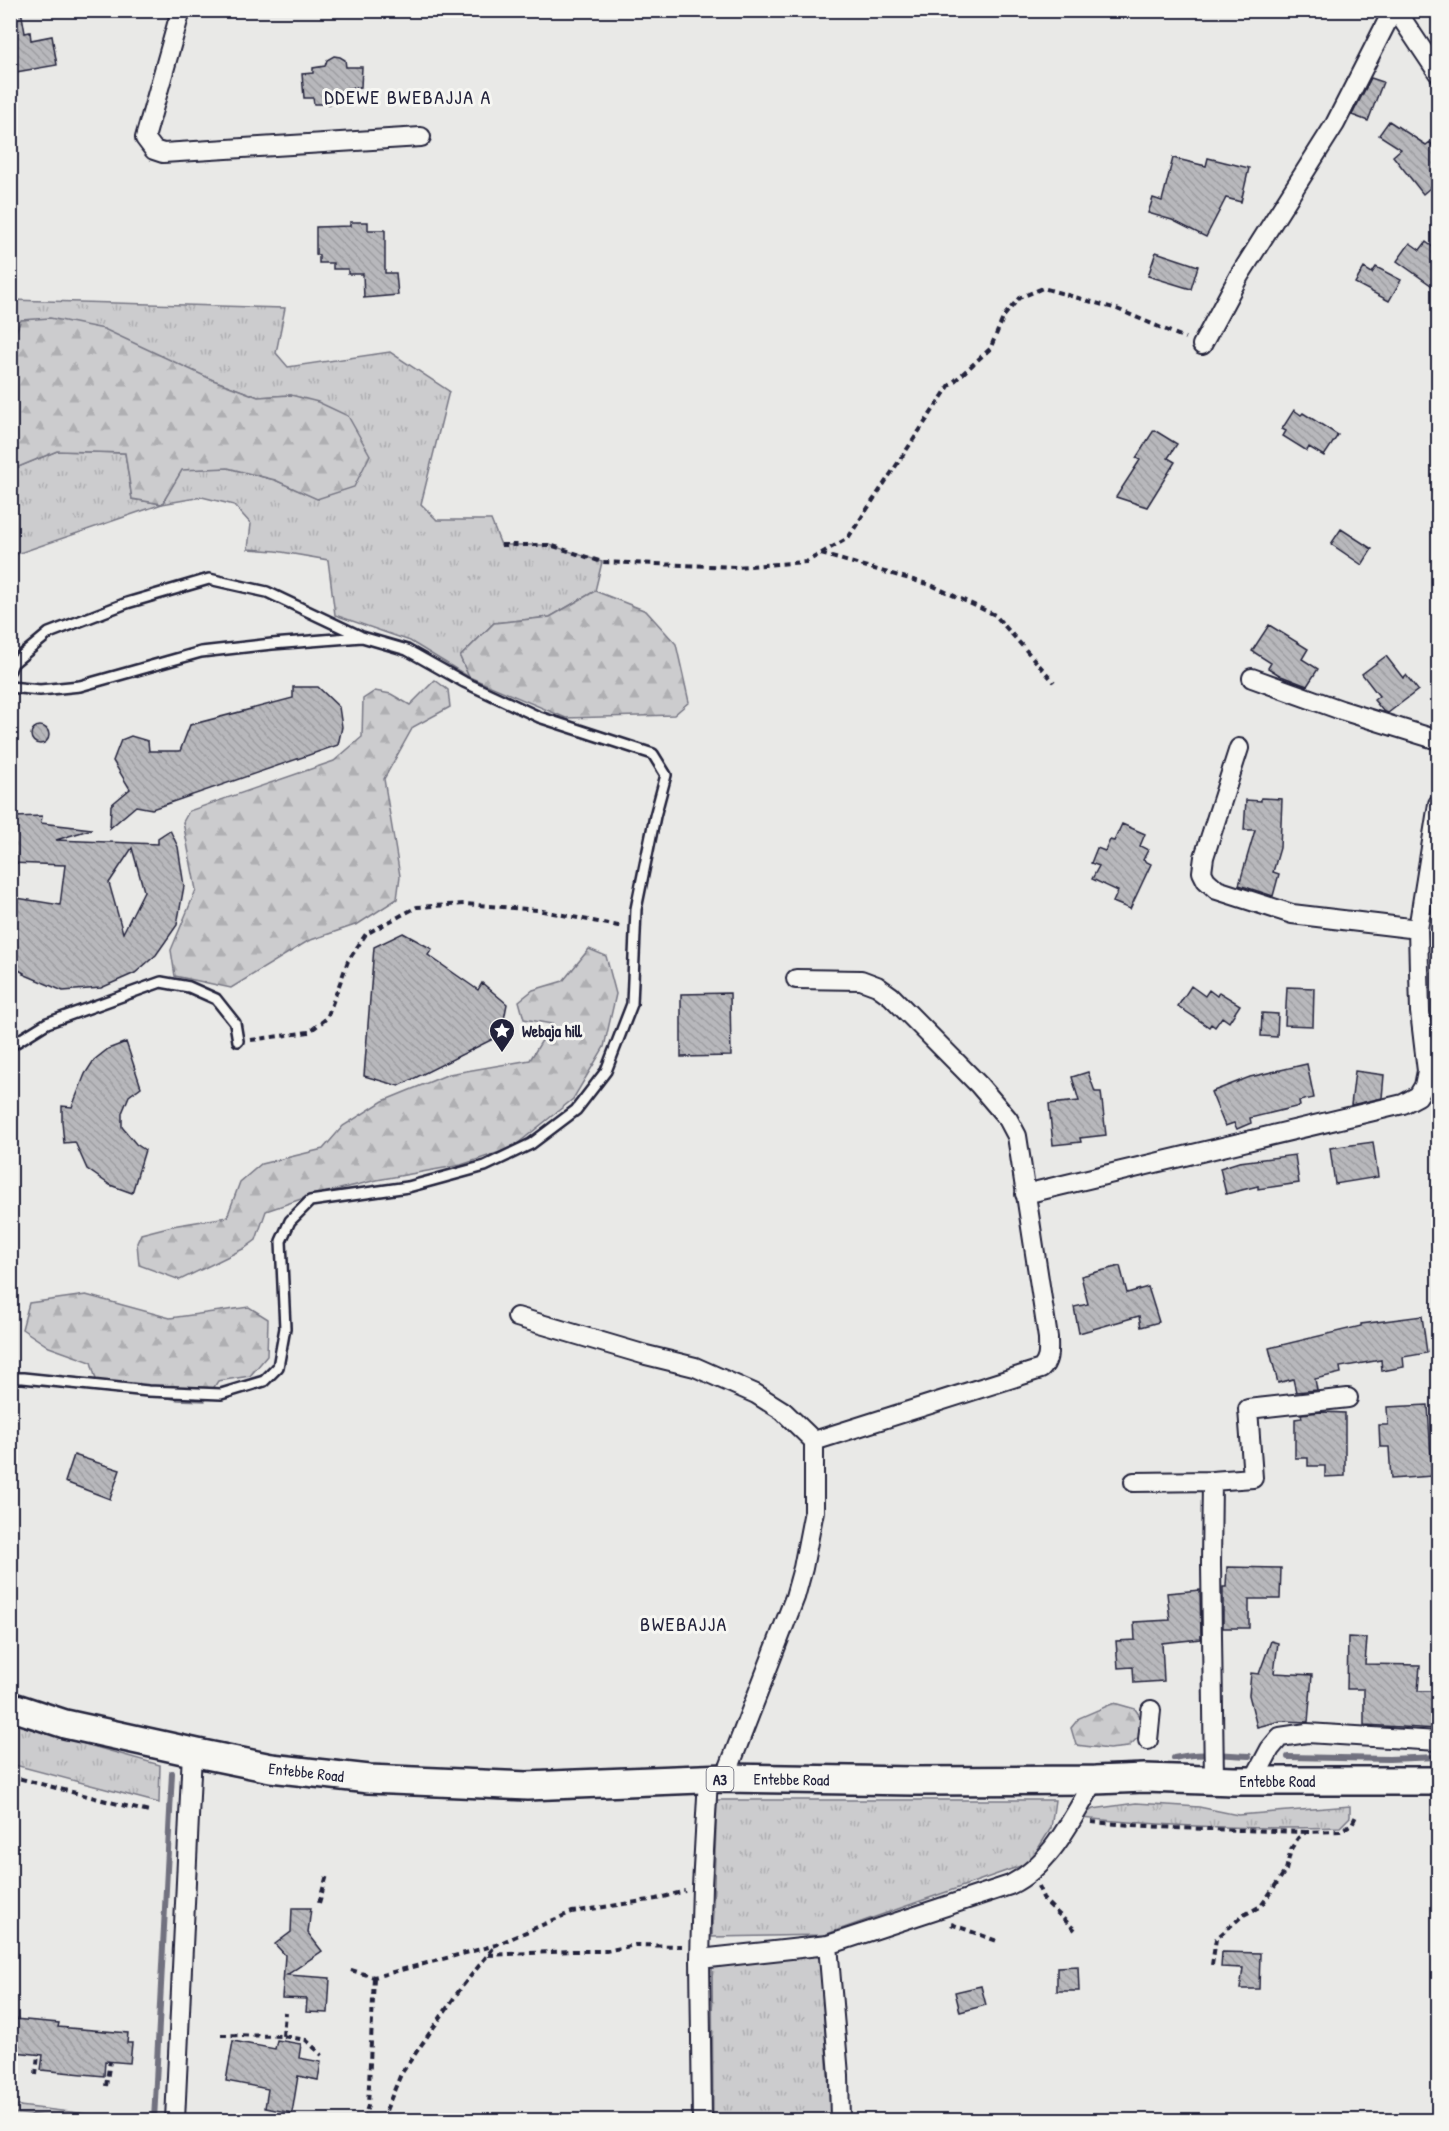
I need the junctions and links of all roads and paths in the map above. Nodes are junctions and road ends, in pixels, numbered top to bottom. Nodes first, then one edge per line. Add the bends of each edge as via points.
1 (181, 10) edge
2 (1394, 10) edge
3 (1438, 73) edge
4 (421, 137) dead end
5 (1202, 345) joint
6 (501, 545) dead end
7 (821, 554) junction
8 (362, 637) junction
9 (10, 670) edge
10 (1252, 678) dead end
11 (1054, 682) dead end
12 (10, 687) edge
13 (1438, 740) edge
14 (1239, 748) dead end
15 (1438, 804) edge
16 (635, 929) junction
17 (1418, 929) junction
18 (796, 978) dead end
19 (238, 1041) joint
20 (10, 1046) edge
21 (1026, 1194) junction
22 (517, 1317) dead end
23 (10, 1378) edge
24 (1348, 1398) dead end
25 (814, 1441) junction
26 (1134, 1482) dead end
27 (1212, 1482) junction
28 (10, 1706) edge
29 (1151, 1710) dead end
30 (1148, 1740) dead end
31 (1438, 1742) edge
32 (192, 1752) junction
33 (10, 1776) edge
34 (717, 1779) junction
35 (1095, 1780) junction
36 (1214, 1780) junction
37 (1253, 1780) junction
38 (1438, 1781) edge
39 (149, 1812) dead end
40 (1357, 1814) dead end
41 (1070, 1820) junction
42 (1306, 1832) junction
43 (1032, 1871) junction
44 (327, 1875) dead end
45 (702, 1886) junction
46 (319, 1903) dead end
47 (944, 1922) dead end
48 (1075, 1930) dead end
49 (997, 1941) dead end
50 (496, 1945) junction
51 (828, 1945) junction
52 (701, 1953) junction
53 (488, 1954) junction
54 (1212, 1965) dead end
55 (351, 1970) dead end
56 (374, 1977) junction
57 (285, 2012) dead end
58 (221, 2035) dead end
59 (283, 2036) junction
60 (38, 2054) dead end
61 (322, 2055) dead end
62 (110, 2061) dead end
63 (36, 2074) dead end
64 (106, 2086) dead end
65 (174, 2121) edge
66 (363, 2121) edge
67 (382, 2121) edge
68 (702, 2121) edge
69 (840, 2121) edge

1 - 4 street via 145,138 154,150 163,153
2 - 3 street
2 - 5 street via 1335,124 1245,266
5 - 7 path via 1117,309 1043,288 1019,298 1004,316 990,349 949,386 848,538
6 - 7 path via 550,545 602,562 736,567 806,562
7 - 11 path via 931,585 995,615
8 - 9 lane via 267,592 209,579 127,603 49,633 13,663
8 - 12 lane via 201,652 80,687
8 - 16 lane via 407,650 538,717 653,754 666,775
10 - 13 street
14 - 17 street via 1204,857 1202,872 1206,880 1217,890 1292,914
15 - 17 street
16 - 19 path via 538,910 465,904 417,907 366,934 348,961 327,1018 309,1032
16 - 23 lane via 632,1004 606,1071 576,1110 531,1144 486,1166 408,1187 310,1201 290,1221 281,1241 285,1328 278,1367 264,1381 221,1394
17 - 21 street via 1420,1012 1427,1071 1418,1096 1391,1107
18 - 21 street via 861,980 891,996 1008,1119 1017,1136
19 - 20 lane via 235,1023 216,999 189,987 161,982 47,1023
21 - 25 street via 1048,1338 1047,1363 1041,1369
22 - 25 street via 695,1367 756,1394 783,1411
24 - 27 street via 1248,1409 1253,1478
25 - 34 street via 814,1511 803,1568 791,1608
26 - 27 street
27 - 36 street
28 - 32 main road, Entebbe Road / A3 via 65,1724
29 - 30 street
31 - 37 street via 1307,1734 1280,1737
32 - 34 main road, Entebbe Road / A3 via 271,1768 392,1780 527,1786
32 - 65 street
33 - 39 path
34 - 35 main road, Entebbe Road / A3
34 - 45 street
35 - 36 main road, Entebbe Road / A3
35 - 41 street
36 - 37 main road, Entebbe Road / A3
37 - 38 main road, Entebbe Road / A3
40 - 42 path via 1352,1824 1340,1831
41 - 42 path
41 - 43 street
42 - 54 path via 1298,1838 1286,1870 1261,1906 1242,1916 1216,1939
43 - 48 path via 1044,1900
43 - 51 street via 1010,1885
44 - 46 path
45 - 50 path via 656,1899 572,1912
45 - 52 street
47 - 49 path
50 - 53 path
50 - 56 path
51 - 52 street
51 - 69 street
52 - 53 path via 635,1945 606,1952
52 - 68 street
53 - 67 path via 401,2074
55 - 56 path
56 - 66 path via 368,2106
57 - 59 path
58 - 59 path
59 - 61 path via 306,2040
60 - 63 path
62 - 64 path

